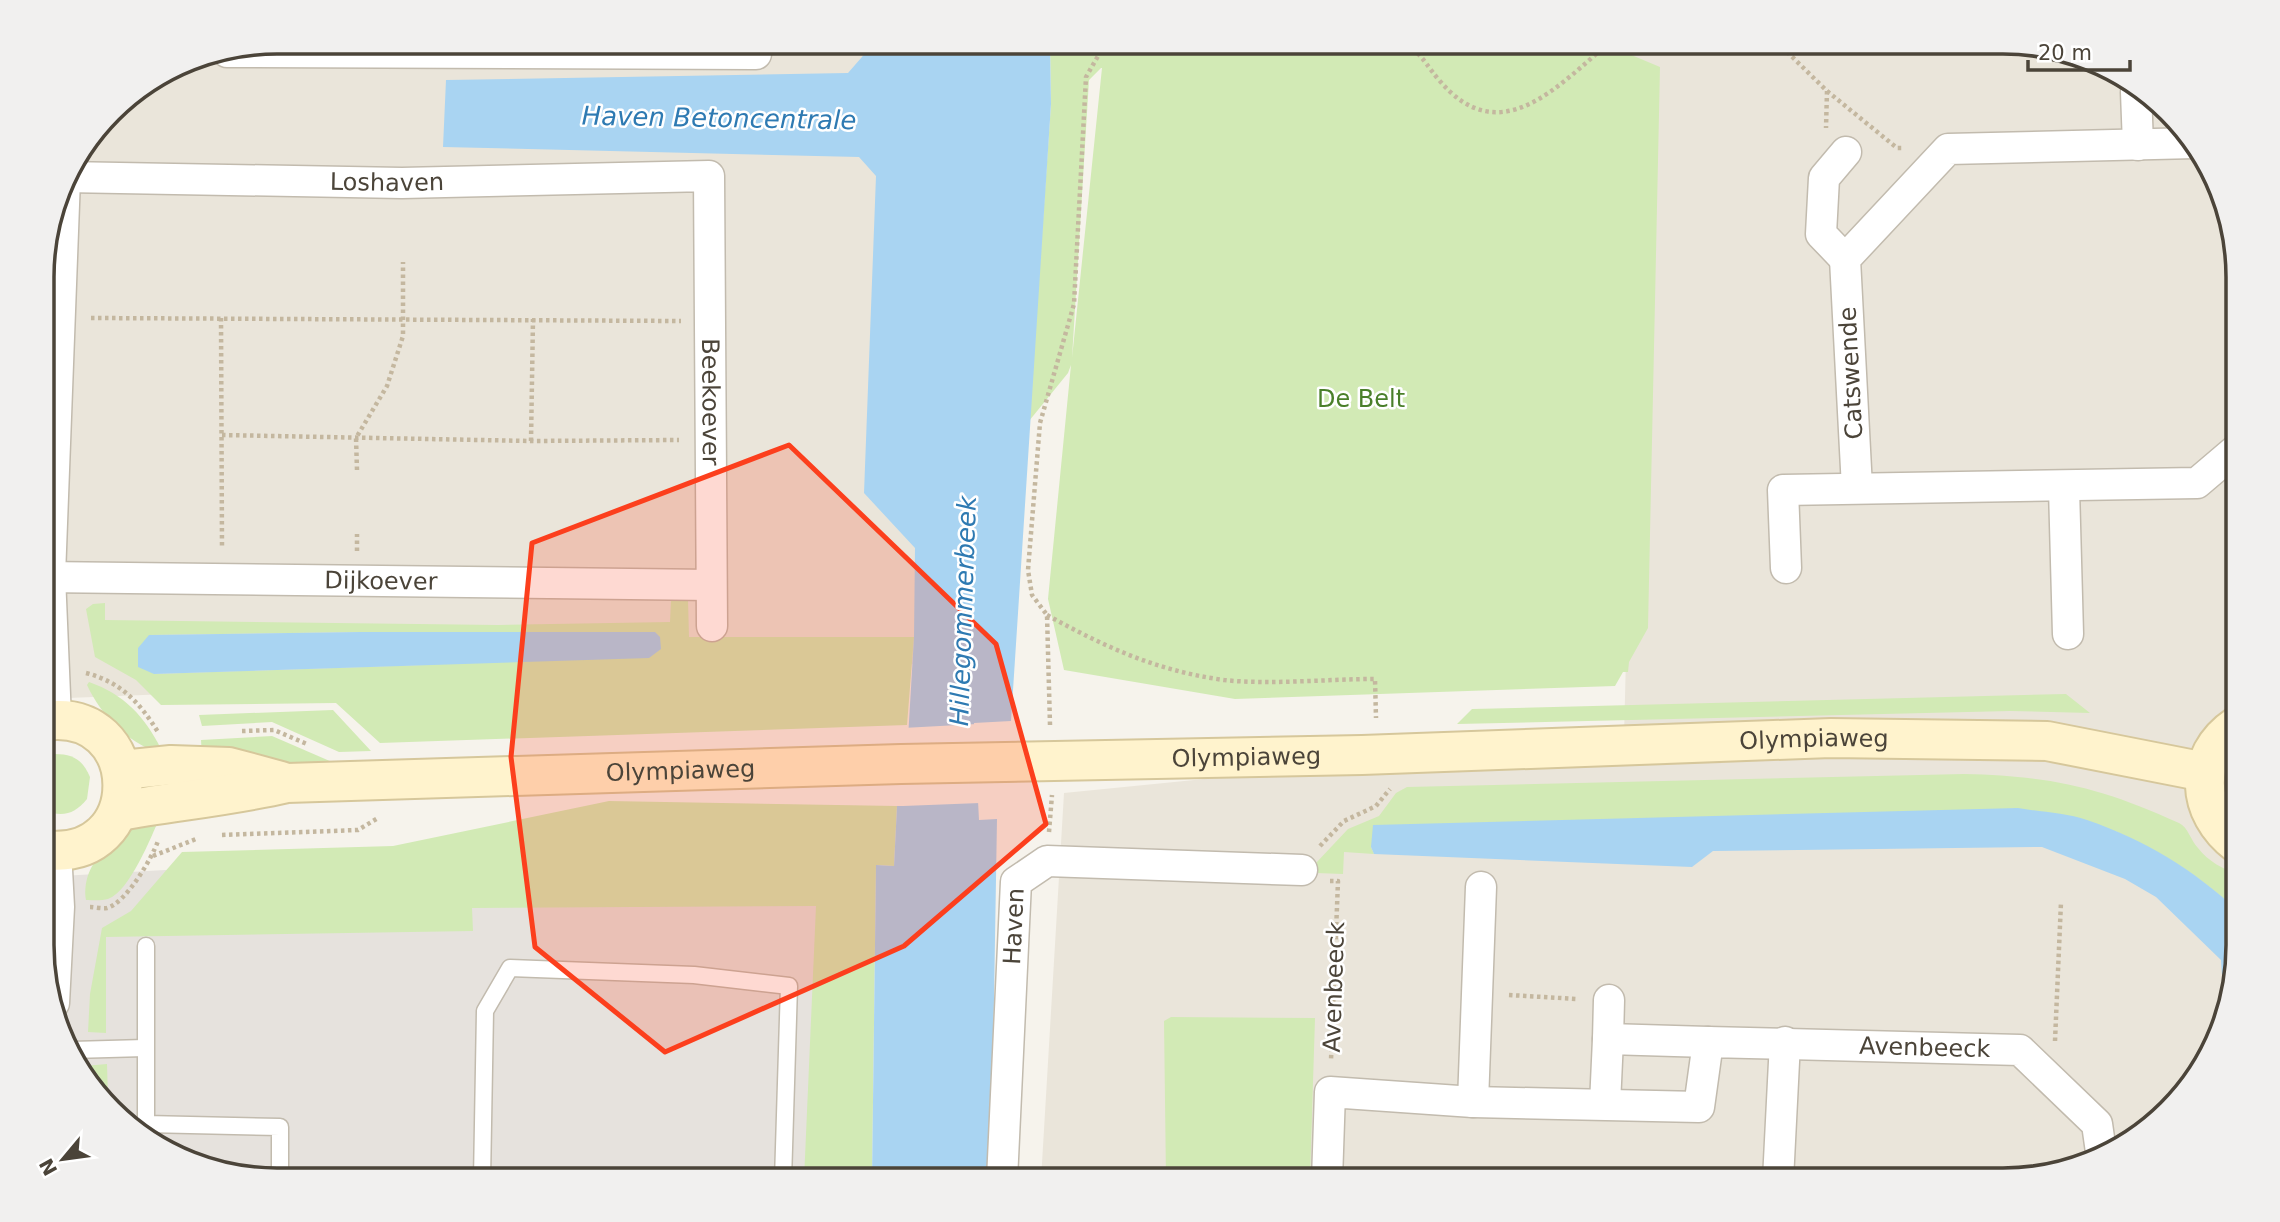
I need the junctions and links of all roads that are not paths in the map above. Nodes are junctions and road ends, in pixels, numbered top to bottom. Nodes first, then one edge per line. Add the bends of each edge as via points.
1 (2136, 98) edge
2 (2182, 143) edge
3 (2138, 145) junction
4 (1846, 152) dead end
5 (709, 176) joint
6 (78, 177) edge
7 (64, 212) edge
8 (1845, 258) junction
9 (55, 443) edge
10 (2226, 458) edge
11 (1857, 488) junction
12 (2064, 488) junction
13 (1786, 568) dead end
14 (55, 577) edge
15 (711, 584) junction
16 (712, 626) dead end
17 (2068, 634) dead end
18 (54, 720) edge
19 (2226, 736) edge
20 (122, 770) junction
21 (2205, 772) junction
22 (287, 783) junction
23 (119, 811) junction
24 (2226, 834) edge
25 (54, 850) edge
26 (1302, 870) road end
27 (54, 876) edge
28 (1481, 887) dead end
29 (146, 946) dead end
30 (56, 970) edge
31 (1609, 1000) road end
32 (1608, 1039) junction
33 (1708, 1042) junction
34 (1785, 1042) junction
35 (145, 1048) junction
36 (80, 1050) edge
37 (1473, 1102) junction
38 (1605, 1104) junction
39 (2100, 1146) edge
40 (1327, 1167) edge
41 (1779, 1167) edge
42 (280, 1168) edge
43 (482, 1168) edge
44 (783, 1168) edge
45 (1003, 1168) edge

1 - 3 street
2 - 3 street
3 - 8 street via 1948,149
4 - 8 street via 1824,178 1821,234
5 - 6 street, Loshaven via 402,183
5 - 15 street, Beekoever
7 - 9 street
8 - 11 street, Catswende
10 - 12 street via 2197,483
11 - 12 street
11 - 13 street via 1783,490
12 - 17 street
14 - 15 street, Dijkoever
15 - 16 street, Beekoever
18 - 20 main road via 71,720 98,733 109,743
19 - 21 main road via 2217,744
20 - 22 main road, Olympiaweg via 171,765 229,767
20 - 23 main road
21 - 22 main road, Olympiaweg via 2047,741 1831,738
21 - 24 main road via 2208,808
22 - 23 main road, Olympiaweg via 231,796
23 - 25 main road via 94,841
26 - 45 street, Haven via 1047,861 1016,882
27 - 30 street via 59,907
28 - 37 street
29 - 35 lane
31 - 32 street
32 - 33 street, Avenbeeck
32 - 38 street
33 - 34 street, Avenbeeck
33 - 38 street via 1699,1107
34 - 39 street, Avenbeeck via 2020,1050 2097,1124
34 - 41 street
35 - 36 lane
35 - 42 lane via 146,1124 279,1127
37 - 38 street
37 - 40 street via 1330,1092
43 - 44 lane via 485,1012 510,968 694,975 789,986

